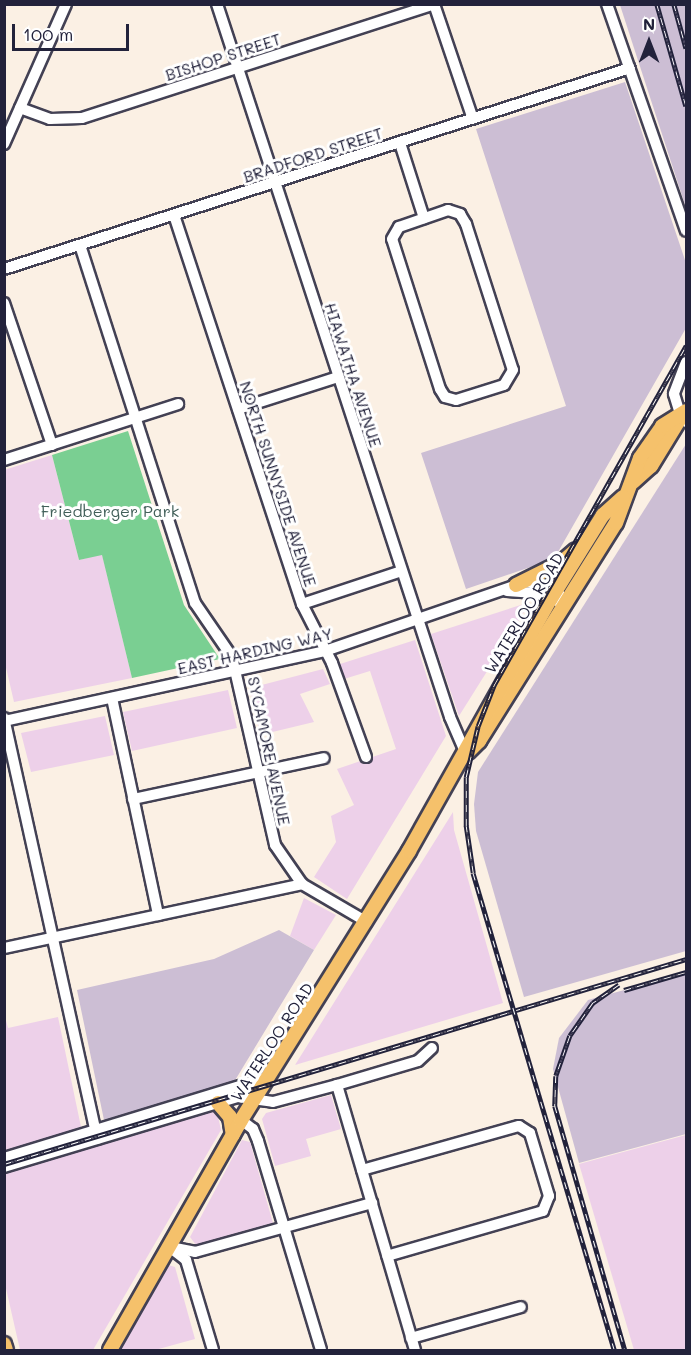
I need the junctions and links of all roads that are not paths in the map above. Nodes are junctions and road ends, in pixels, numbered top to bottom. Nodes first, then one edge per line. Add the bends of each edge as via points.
1 (66, 4) edge
2 (217, 4) edge
3 (434, 4) edge
4 (607, 4) edge
5 (237, 68) junction
6 (630, 68) junction
7 (20, 108) junction
8 (473, 120) junction
9 (400, 143) junction
10 (4, 144) edge
11 (274, 182) junction
12 (174, 215) junction
13 (424, 218) junction
14 (687, 231) edge
15 (80, 245) junction
16 (4, 268) edge
17 (4, 303) edge
18 (687, 362) edge
19 (338, 377) junction
20 (178, 404) dead end
21 (238, 409) junction
22 (685, 416) edge
23 (135, 418) junction
24 (52, 445) junction
25 (4, 460) edge
26 (623, 497) junction
27 (587, 541) junction
28 (402, 571) junction
29 (511, 588) junction
30 (553, 595) junction
31 (302, 604) junction
32 (566, 604) junction
33 (418, 621) junction
34 (325, 651) junction
35 (236, 672) junction
36 (112, 698) junction
37 (5, 720) edge
38 (466, 754) junction
39 (366, 757) dead end
40 (324, 758) dead end
41 (258, 772) junction
42 (133, 799) junction
43 (302, 884) junction
44 (158, 915) junction
45 (366, 922) junction
46 (51, 938) junction
47 (4, 948) edge
48 (432, 1048) dead end
49 (269, 1077) junction
50 (337, 1085) junction
51 (254, 1099) junction
52 (218, 1103) junction
53 (241, 1120) junction
54 (95, 1135) junction
55 (233, 1135) junction
56 (4, 1158) edge
57 (4, 1167) edge
58 (362, 1170) junction
59 (372, 1203) junction
60 (284, 1227) junction
61 (170, 1247) junction
62 (387, 1256) junction
63 (521, 1307) dead end
64 (411, 1338) junction
65 (4, 1344) edge
66 (6, 1350) edge
67 (110, 1350) edge
68 (213, 1350) edge
69 (321, 1350) edge
70 (415, 1350) edge

1 - 7 street
2 - 5 street, HIAWATHA AVENUE
3 - 5 street, BISHOP STREET
3 - 8 street
4 - 6 street
5 - 7 street, BISHOP STREET via 82,118 50,119
5 - 11 street, HIAWATHA AVENUE
6 - 8 street, BRADFORD STREET
6 - 14 street
7 - 10 street
8 - 9 street, BRADFORD STREET
9 - 11 street, BRADFORD STREET
9 - 13 street
11 - 12 street, BRADFORD STREET
11 - 19 street, HIAWATHA AVENUE
12 - 15 street, BRADFORD STREET
12 - 21 street, NORTH SUNNYSIDE AVENUE
13 - 13 street via 399,227 392,239 440,389 452,400 509,381 513,370 466,224 453,210
15 - 16 street, BRADFORD STREET
15 - 23 street, SYCAMORE AVENUE
17 - 24 street
18 - 22 street via 674,394
19 - 21 street
19 - 28 street, HIAWATHA AVENUE
20 - 23 street
21 - 31 street, NORTH SUNNYSIDE AVENUE
22 - 26 main road, WATERLOO ROAD via 662,426 640,458
23 - 24 street
23 - 35 street, SYCAMORE AVENUE via 195,603 231,655
24 - 25 street
26 - 27 main road, WATERLOO ROAD via 603,515
26 - 32 main road, WATERLOO ROAD via 616,523
27 - 29 main road via 562,562
27 - 30 main road, WATERLOO ROAD
28 - 31 street
28 - 33 street, HIAWATHA AVENUE
29 - 30 street, EAST HARDING WAY via 533,582
29 - 33 street, EAST HARDING WAY
30 - 32 street
30 - 38 main road, WATERLOO ROAD via 471,735
31 - 34 street, NORTH SUNNYSIDE AVENUE
32 - 38 main road, WATERLOO ROAD via 479,741
33 - 34 street, EAST HARDING WAY
33 - 38 street, HIAWATHA AVENUE
34 - 35 street, EAST HARDING WAY
34 - 39 street, NORTH SUNNYSIDE AVENUE
35 - 36 street, EAST HARDING WAY
35 - 41 street, SYCAMORE AVENUE
36 - 37 street, EAST HARDING WAY
36 - 42 street
37 - 46 street
38 - 45 main road, WATERLOO ROAD
40 - 41 street
41 - 42 street
41 - 43 street, SYCAMORE AVENUE via 275,845
42 - 44 street
43 - 44 street
43 - 45 street, SYCAMORE AVENUE
44 - 46 street
45 - 49 main road, WATERLOO ROAD
46 - 47 street
46 - 54 street
48 - 50 street via 418,1062
49 - 51 main road, WATERLOO ROAD
49 - 54 street
50 - 51 street via 273,1102
50 - 58 street
51 - 52 street via 238,1097
51 - 53 main road, WATERLOO ROAD
52 - 54 street
52 - 55 main road via 230,1117
53 - 55 main road, WATERLOO ROAD
53 - 60 street via 258,1141
54 - 56 street
54 - 57 street
55 - 61 main road, WATERLOO ROAD
58 - 59 street
58 - 62 street via 526,1127 549,1204 543,1211
59 - 60 street
59 - 62 street
60 - 61 street via 195,1252
60 - 69 street
61 - 67 main road, WATERLOO ROAD
61 - 68 street via 186,1260
62 - 64 street
63 - 64 street
64 - 70 street
65 - 66 main road

